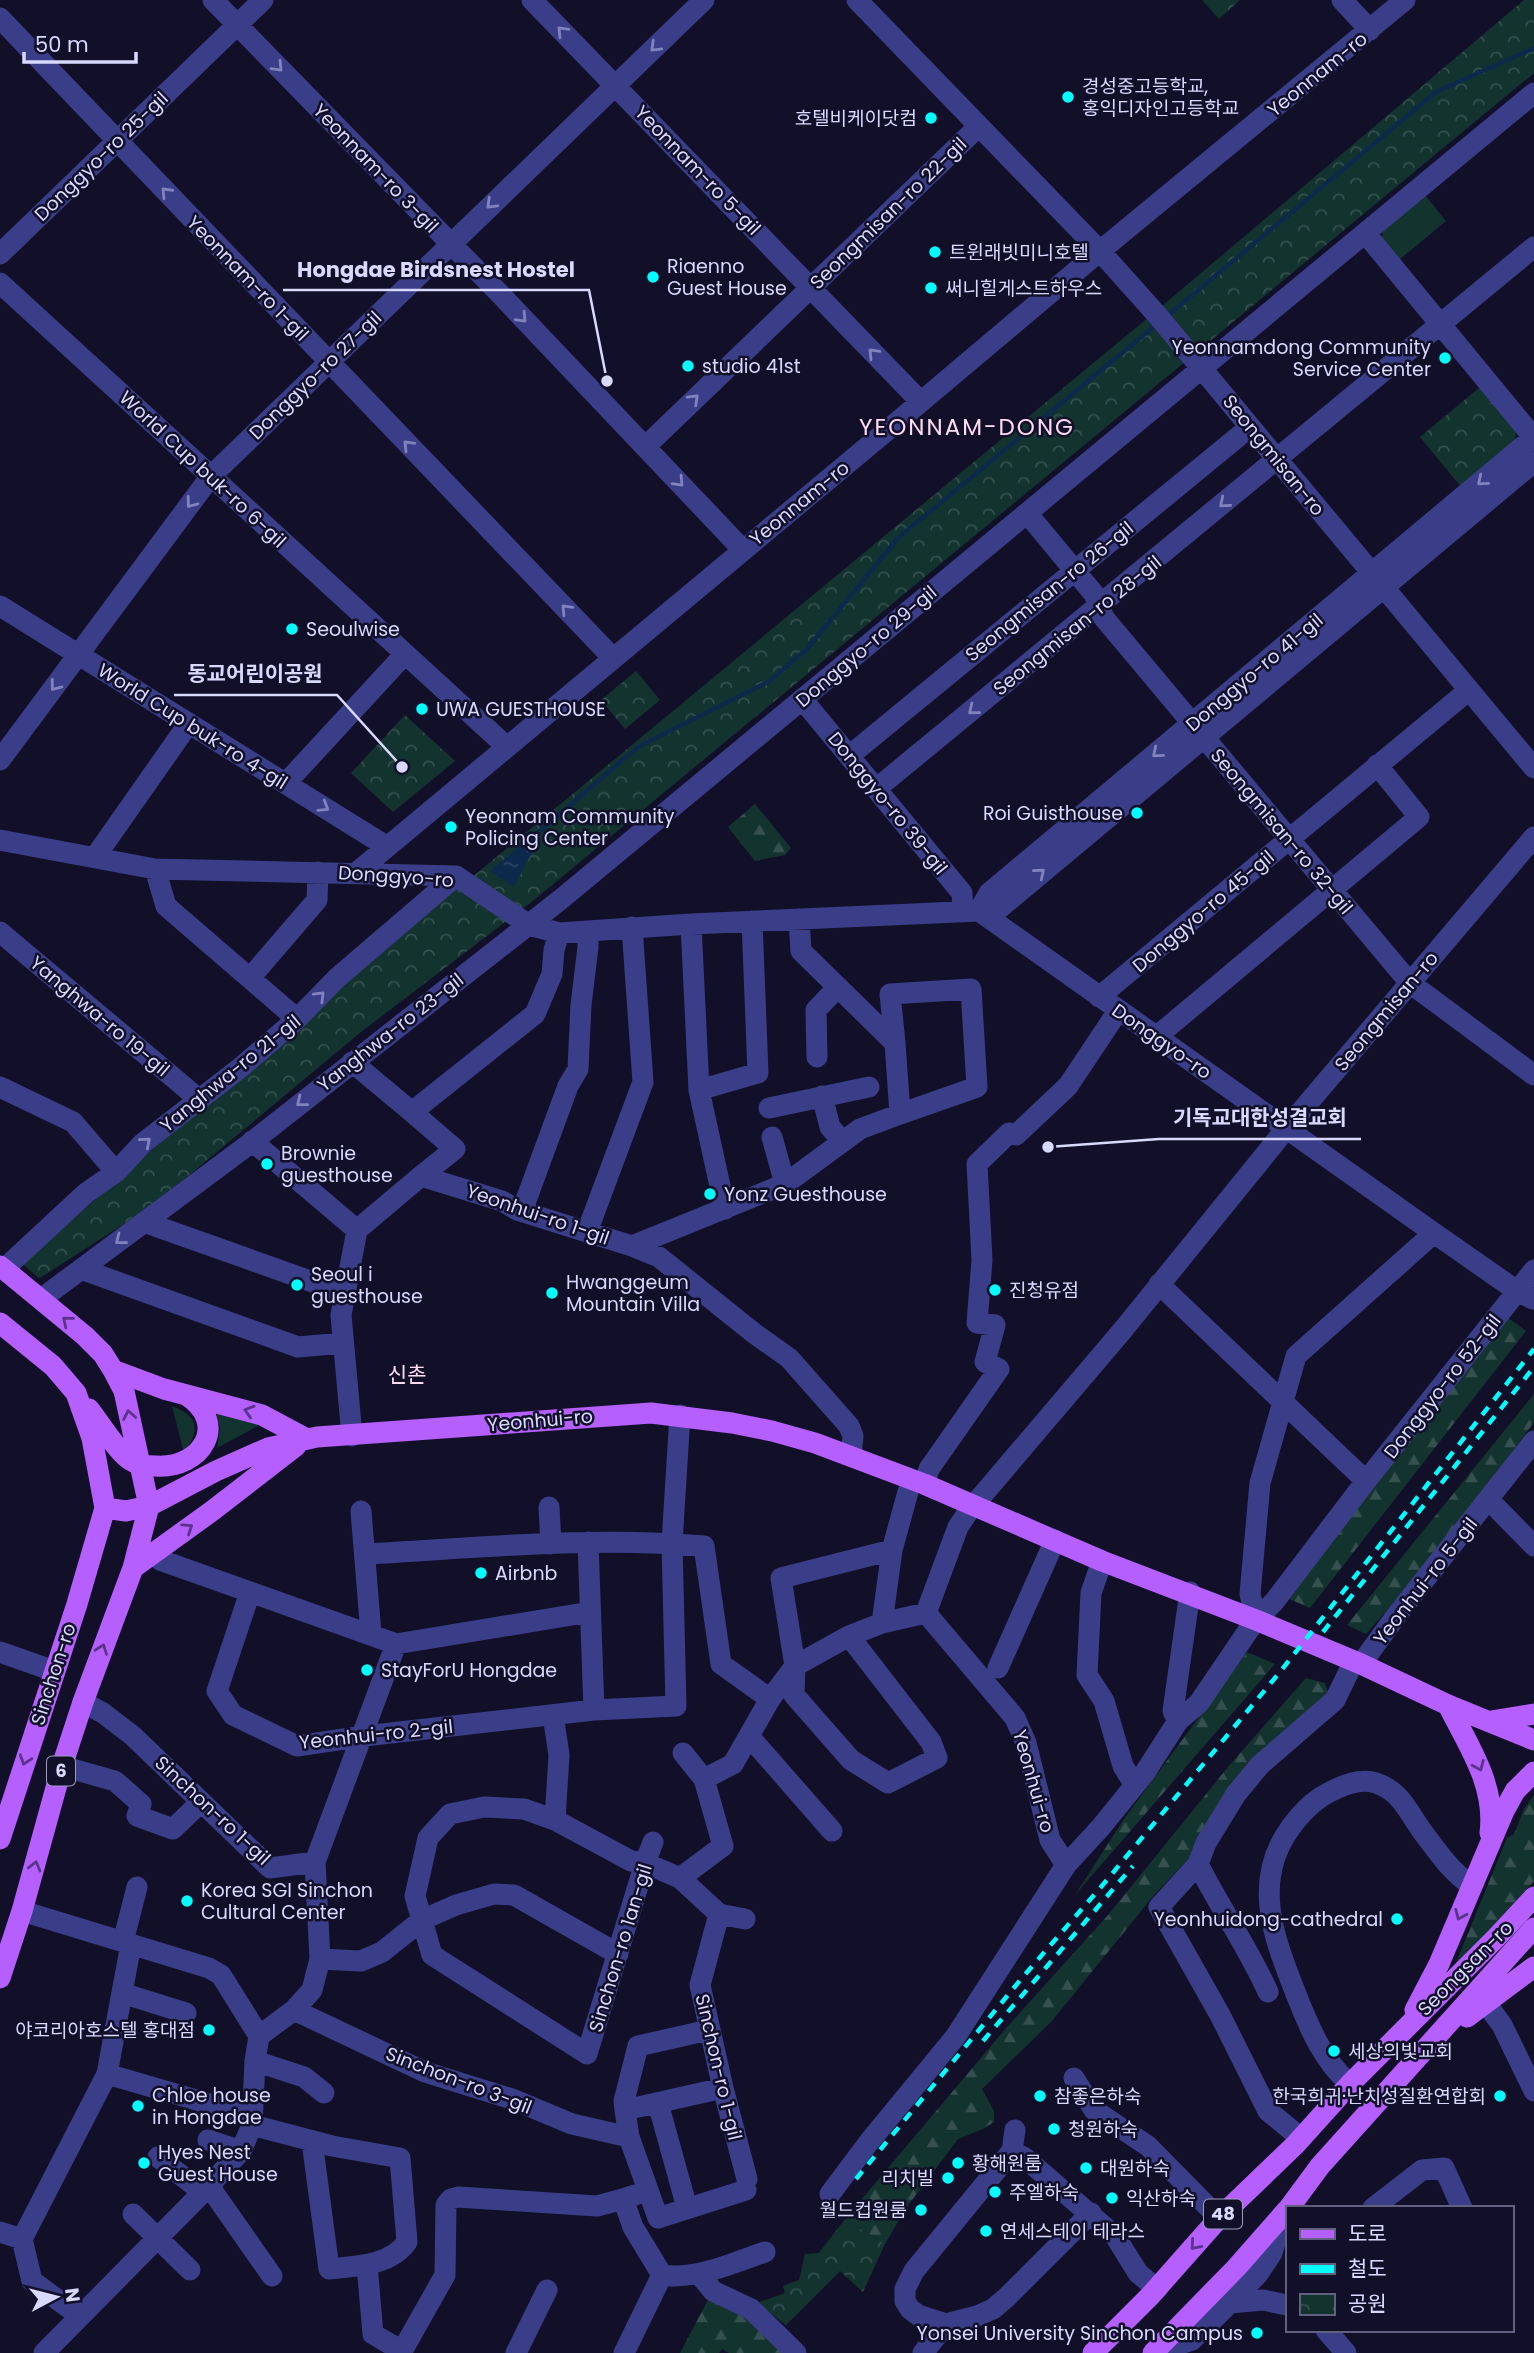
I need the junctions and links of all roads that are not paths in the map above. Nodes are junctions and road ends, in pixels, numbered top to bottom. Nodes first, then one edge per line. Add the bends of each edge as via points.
1 (213, 0) edge
2 (263, 0) edge
3 (532, 0) edge
4 (704, 0) edge
5 (857, 0) edge
6 (1342, 0) edge
7 (1405, 0) edge
8 (0, 18) edge
9 (237, 25) junction
10 (1370, 30) junction
11 (615, 85) junction
12 (1534, 93) edge
13 (979, 126) junction
14 (117, 142) junction
15 (1366, 234) junction
16 (449, 244) junction
17 (1534, 247) edge
18 (1100, 251) junction
19 (0, 254) edge
20 (0, 283) edge
21 (811, 288) junction
22 (1440, 325) junction
23 (329, 361) junction
24 (1203, 368) junction
25 (920, 402) junction
26 (1250, 427) junction
27 (1534, 437) edge
28 (645, 447) junction
29 (1277, 460) junction
30 (1534, 462) edge
31 (211, 476) junction
32 (1027, 513) junction
33 (742, 549) junction
34 (1075, 570) junction
35 (1377, 580) junction
36 (0, 606) edge
37 (1099, 607) junction
38 (405, 654) junction
39 (78, 655) junction
40 (613, 658) junction
41 (1469, 690) junction
42 (803, 699) junction
43 (189, 723) junction
44 (1198, 730) junction
45 (506, 746) junction
46 (849, 756) junction
47 (0, 760) edge
48 (1377, 765) junction
49 (1534, 768) edge
50 (286, 783) junction
51 (876, 789) junction
52 (1534, 837) edge
53 (1289, 839) junction
54 (0, 840) edge
55 (386, 846) junction
56 (95, 858) junction
57 (155, 869) junction
58 (318, 872) junction
59 (356, 873) junction
60 (456, 876) junction
61 (1331, 889) junction
62 (977, 913) junction
63 (799, 919) junction
64 (752, 921) junction
65 (691, 924) junction
66 (529, 925) junction
67 (632, 927) junction
68 (588, 931) junction
69 (0, 932) edge
70 (559, 933) junction
71 (250, 978) junction
72 (1410, 983) junction
73 (838, 987) junction
74 (1099, 997) junction
75 (1118, 1011) junction
76 (297, 1019) junction
77 (1156, 1037) junction
78 (895, 1043) junction
79 (817, 1057) dead end
80 (352, 1062) junction
81 (1534, 1075) edge
82 (0, 1087) edge
83 (869, 1087) dead end
84 (699, 1090) junction
85 (822, 1096) junction
86 (200, 1100) junction
87 (769, 1108) dead end
88 (412, 1112) junction
89 (901, 1114) junction
90 (1286, 1129) junction
91 (772, 1137) dead end
92 (842, 1141) junction
93 (252, 1142) junction
94 (116, 1172) junction
95 (421, 1176) junction
96 (785, 1184) junction
97 (725, 1209) junction
98 (522, 1212) junction
99 (144, 1222) junction
100 (356, 1230) junction
101 (587, 1232) junction
102 (1434, 1233) junction
103 (632, 1246) junction
104 (2, 1267) edge
105 (81, 1269) junction
106 (1534, 1270) edge
107 (1159, 1284) junction
108 (344, 1293) junction
109 (1525, 1295) edge
110 (41, 1299) junction
111 (0, 1323) edge
112 (343, 1343) junction
113 (113, 1370) junction
114 (76, 1393) junction
115 (187, 1395) junction
116 (1283, 1400) junction
117 (680, 1415) junction
118 (352, 1436) junction
119 (307, 1439) junction
120 (1534, 1441) edge
121 (851, 1456) junction
122 (142, 1465) junction
123 (1366, 1480) junction
124 (918, 1482) junction
125 (1489, 1500) junction
126 (975, 1505) junction
127 (149, 1506) junction
128 (549, 1507) dead end
129 (105, 1508) junction
130 (361, 1511) dead end
131 (1055, 1540) junction
132 (588, 1542) junction
133 (672, 1543) junction
134 (551, 1544) junction
135 (1534, 1546) edge
136 (892, 1550) junction
137 (154, 1552) junction
138 (365, 1554) junction
139 (1102, 1561) junction
140 (133, 1568) junction
141 (250, 1592) junction
142 (1190, 1592) junction
143 (590, 1612) junction
144 (926, 1613) junction
145 (882, 1623) junction
146 (1253, 1624) junction
147 (371, 1634) junction
148 (849, 1636) junction
149 (396, 1644) junction
150 (0, 1652) edge
151 (1358, 1662) junction
152 (795, 1666) junction
153 (998, 1668) dead end
154 (54, 1671) junction
155 (770, 1699) junction
156 (83, 1702) junction
157 (1448, 1705) junction
158 (594, 1710) junction
159 (1534, 1714) edge
160 (554, 1715) junction
161 (1178, 1721) junction
162 (1488, 1721) junction
163 (364, 1736) junction
164 (749, 1736) junction
165 (1534, 1740) edge
166 (682, 1752) dead end
167 (62, 1766) junction
168 (1534, 1772) edge
169 (704, 1779) junction
170 (1134, 1784) junction
171 (201, 1802) junction
172 (555, 1820) junction
173 (832, 1831) dead end
174 (0, 1839) edge
175 (653, 1842) dead end
176 (1487, 1852) junction
177 (316, 1862) junction
178 (645, 1863) junction
179 (1198, 1864) junction
180 (1066, 1865) junction
181 (680, 1878) junction
182 (1472, 1886) junction
183 (137, 1887) dead end
184 (1534, 1897) edge
185 (22, 1912) junction
186 (719, 1914) junction
187 (745, 1919) dead end
188 (422, 1920) junction
189 (1534, 1928) edge
190 (127, 1943) junction
191 (618, 1954) junction
192 (320, 1959) junction
193 (1534, 1967) edge
194 (0, 1978) edge
195 (1268, 1992) dead end
196 (122, 1993) junction
197 (1485, 2001) junction
198 (294, 2010) junction
199 (186, 2013) dead end
200 (1406, 2027) junction
201 (709, 2030) junction
202 (259, 2036) junction
203 (1433, 2039) junction
204 (255, 2061) junction
205 (107, 2074) junction
206 (1074, 2078) dead end
207 (1350, 2084) junction
208 (723, 2088) junction
209 (1534, 2091) edge
210 (324, 2093) dead end
211 (658, 2103) junction
212 (625, 2110) junction
213 (251, 2120) junction
214 (629, 2137) junction
215 (1301, 2138) junction
216 (208, 2140) dead end
217 (312, 2141) junction
218 (241, 2151) junction
219 (158, 2157) dead end
220 (209, 2186) junction
221 (647, 2192) junction
222 (830, 2194) dead end
223 (623, 2199) junction
224 (1291, 2206) edge
225 (1376, 2206) edge
226 (1461, 2206) edge
227 (687, 2208) junction
228 (1286, 2212) edge
229 (1091, 2213) junction
230 (133, 2214) dead end
231 (1286, 2214) edge
232 (1219, 2218) junction
233 (0, 2232) edge
234 (158, 2238) junction
235 (22, 2239) junction
236 (765, 2252) dead end
237 (367, 2265) junction
238 (190, 2270) dead end
239 (699, 2274) junction
240 (662, 2275) junction
241 (272, 2276) dead end
242 (1157, 2289) junction
243 (547, 2290) dead end
244 (1230, 2303) junction
245 (1286, 2305) edge
246 (80, 2316) junction
247 (946, 2324) junction
248 (1328, 2332) edge
249 (401, 2352) edge
250 (44, 2353) edge
251 (516, 2353) edge
252 (624, 2353) edge
253 (796, 2353) edge
254 (923, 2353) edge
255 (1093, 2353) edge
256 (1153, 2353) edge
257 (1346, 2353) edge

1 - 9 street, Yeonnam-ro 3-gil
2 - 9 street, Donggyo-ro 25-gil
11 -> 3 street, Yeonnam-ro 5-gil
4 -> 11 street, Donggyo-ro 27-gil
5 - 13 street, Seongmisan-ro
6 - 10 street
7 - 10 street, Yeonnam-ro
8 - 14 street, Yeonnam-ro 1-gil
9 - 14 street, Donggyo-ro 25-gil
9 -> 16 street, Yeonnam-ro 3-gil
10 - 18 street, Yeonnam-ro
11 -> 16 street, Donggyo-ro 27-gil
11 - 21 street, Yeonnam-ro 5-gil
12 - 15 street, Donggyo-ro 29-gil
13 - 18 street, Seongmisan-ro
13 - 21 street, Seongmisan-ro 22-gil
14 - 19 street, Donggyo-ro 25-gil
23 -> 14 street, Yeonnam-ro 1-gil
15 - 22 street
15 - 24 street, Donggyo-ro 29-gil
16 - 23 street, Donggyo-ro 27-gil
16 -> 28 street, Yeonnam-ro 3-gil
17 - 22 street, Seongmisan-ro 28-gil
18 - 24 street, Seongmisan-ro
18 - 25 street, Yeonnam-ro
20 - 31 street, World Cup buk-ro 6-gil
25 -> 21 street, Yeonnam-ro 5-gil
28 -> 21 street, Seongmisan-ro 22-gil
22 - 27 street
22 - 29 street, Seongmisan-ro 28-gil
23 - 31 street, Donggyo-ro 27-gil
40 -> 23 street, Yeonnam-ro 1-gil
24 - 26 street, Seongmisan-ro
24 - 32 street, Donggyo-ro 29-gil
25 - 33 street, Yeonnam-ro
26 - 29 street, Seongmisan-ro
26 - 34 street, Seongmisan-ro 26-gil
27 -> 35 street, Donggyo-ro 41-gil
28 -> 33 street, Yeonnam-ro 3-gil
29 - 35 street, Seongmisan-ro
29 -> 37 street, Seongmisan-ro 28-gil
30 - 35 street
31 - 38 street, World Cup buk-ro 6-gil
31 -> 39 street, Donggyo-ro 27-gil
32 - 34 street, Seongmisan-ro 32-gil
32 - 42 street, Donggyo-ro 29-gil
33 - 40 street, Yeonnam-ro
34 - 37 street, Seongmisan-ro 32-gil
34 - 46 street, Seongmisan-ro 26-gil
35 - 41 street, Seongmisan-ro
35 - 44 street, Donggyo-ro 41-gil
36 - 39 street, World Cup buk-ro 4-gil
37 - 44 street, Seongmisan-ro 32-gil
37 -> 51 street, Seongmisan-ro 28-gil
38 - 45 street, World Cup buk-ro 6-gil
38 - 50 street
39 - 43 street, World Cup buk-ro 4-gil
39 -> 47 street, Donggyo-ro 27-gil
40 - 45 street, Yeonnam-ro
41 - 48 street, Donggyo-ro 45-gil
41 - 49 street, Seongmisan-ro
42 - 46 street, Donggyo-ro 39-gil
42 - 66 street, Donggyo-ro 29-gil
43 - 50 street, World Cup buk-ro 4-gil
43 - 56 street
44 - 53 street, Seongmisan-ro 32-gil
44 - 62 street, Donggyo-ro 41-gil
45 - 55 street, Yeonnam-ro
46 - 51 street, Donggyo-ro 39-gil
48 - 53 street, Donggyo-ro 45-gil
48 - 61 street via 1419,817
50 -> 55 street, World Cup buk-ro 4-gil
51 - 62 street, Donggyo-ro 39-gil
52 - 72 street, Seongmisan-ro
53 - 61 street, Seongmisan-ro 32-gil
53 - 74 street, Donggyo-ro 45-gil
54 - 56 street, Donggyo-ro
55 - 59 street, Yeonnam-ro
56 - 57 street, Donggyo-ro
57 - 58 street, Donggyo-ro
57 - 71 street via 166,906
58 - 59 street, Donggyo-ro
58 - 71 street, Donggyo-ro via 317,900
59 - 60 street, Donggyo-ro
60 - 66 street, Donggyo-ro
76 -> 60 street, Yanghwa-ro 21-gil via 337,978
61 - 72 street, Seongmisan-ro 32-gil
61 - 77 street
62 - 63 street, Donggyo-ro
62 - 74 street, Donggyo-ro
63 - 64 street, Donggyo-ro
63 - 73 street via 801,951
64 - 65 street, Donggyo-ro
64 - 84 street via 758,1073
65 - 67 street, Donggyo-ro
65 - 84 street
66 - 70 street, Donggyo-ro
66 - 80 street, Yanghwa-ro 23-gil
67 - 68 street, Donggyo-ro
67 - 101 street via 643,1082
68 - 70 street, Donggyo-ro
68 - 98 street via 578,1069
69 - 86 street, Yanghwa-ro 19-gil
70 - 88 street via 552,974 535,1014
71 - 76 street
72 - 81 street, Seongmisan-ro 32-gil
72 - 90 street, Seongmisan-ro
73 - 78 street
73 - 79 street via 816,1010
74 - 75 street, Donggyo-ro
75 - 77 street, Donggyo-ro
75 - 124 street via 1068,1086 977,1164 982,1260 976,1323 995,1325 985,1362 999,1369
76 - 86 street, Yanghwa-ro 21-gil
77 - 90 street, Donggyo-ro
78 - 89 street
78 - 89 street via 890,994 971,989 978,1087
80 - 88 street
80 -> 93 street, Yanghwa-ro 23-gil
82 - 94 street via 73,1122
83 - 85 street
84 - 97 street
85 - 87 street
85 - 92 street via 830,1126
94 -> 86 street, Yanghwa-ro 21-gil via 143,1143
88 - 95 street via 455,1149
89 - 92 street
90 - 102 street, Donggyo-ro
90 - 107 street, Seongmisan-ro
91 - 96 street
92 - 96 street
93 - 99 street, Yanghwa-ro 23-gil
93 - 100 street
94 - 104 street, Yanghwa-ro 21-gil
95 - 98 street, Yeonhui-ro 1-gil via 502,1200
95 - 100 street
96 - 97 street
97 - 103 street
98 - 101 street, Yeonhui-ro 1-gil
99 -> 105 street, Yanghwa-ro 23-gil
99 - 108 street
100 - 108 street
101 - 103 street, Yeonhui-ro 1-gil
102 - 109 street, Donggyo-ro
102 - 116 street via 1296,1356
103 - 121 street, Yeonhui-ro 1-gil via 659,1257 789,1358 849,1426
104 - 110 main road, 6
105 - 110 street, Yanghwa-ro 23-gil
105 - 112 street via 298,1347
106 - 109 street, Donggyo-ro 52-gil
107 - 116 street
107 - 126 street, Seongmisan-ro
108 - 112 street
109 - 123 street, Donggyo-ro 52-gil
113 -> 110 main road, 6 via 85,1336
111 - 114 main road, 6 via 53,1366
112 - 118 street
113 - 115 main road
122 -> 113 main road, 6 via 124,1391
114 - 122 main road via 130,1460
114 - 129 main road, 6 via 92,1438
119 -> 115 main road via 262,1415
115 - 122 main road via 206,1417 208,1430 201,1450 178,1465
116 - 123 street
116 - 146 street via 1260,1483 1250,1594
117 - 118 main road, Yeonhui-ro via 651,1412
117 - 121 main road, Yeonhui-ro via 772,1432
117 - 133 street, Yeonhui-ro 2-gil
118 - 119 main road, Yeonhui-ro
119 - 127 main road, Yeonhui-ro via 268,1448
137 -> 119 main road
120 - 125 street, Yeonhui-ro 5-gil
121 - 124 main road, Yeonhui-ro
122 - 127 main road, 6
123 - 146 street, Donggyo-ro 52-gil
124 - 126 main road, Yeonhui-ro
124 - 136 street
125 - 135 street, Yeonhui-ro 5-gil
125 - 151 street, Yeonhui-ro 5-gil
126 - 131 main road, Yeonhui-ro
126 - 144 street via 958,1527
127 - 129 main road, Yeonhui-ro via 126,1511
127 - 140 main road, Sinchon-ro / 6
128 - 134 street
129 - 154 main road, Sinchon-ro / 6
130 - 138 street
131 - 139 main road, Yeonhui-ro
131 - 153 street
132 - 133 street
132 - 134 street
132 - 143 street
133 - 155 street via 704,1546 721,1664
133 - 158 street, Yeonhui-ro 2-gil via 676,1706
134 - 138 street
136 - 145 street
136 - 152 street via 781,1578
137 - 140 main road
137 - 141 street via 160,1560
138 - 147 street
139 - 142 main road, Yeonhui-ro
139 - 170 street via 1091,1593 1087,1675 1104,1701 1123,1766
156 -> 140 main road, Sinchon-ro / 6
141 - 147 street
141 - 163 street, Yeonhui-ro 2-gil via 217,1691 233,1715 297,1746
142 - 146 main road, Yeonhui-ro
142 - 161 street via 1173,1711
143 - 149 street
143 - 158 street
144 - 145 street
144 - 180 street, Yeonhui-ro via 1015,1718 1026,1743 1050,1840
145 - 148 street
146 - 151 main road, Yeonhui-ro
146 - 161 street via 1199,1703
147 - 149 street
148 - 152 street
148 - 152 street via 931,1742 937,1758 888,1783 851,1760 794,1695
149 - 163 street
150 - 154 street
151 - 157 main road, Yeonhui-ro
151 - 179 street, Yeonhui-ro 5-gil via 1335,1700 1260,1766 1236,1794
152 - 155 street
154 -> 174 main road, Sinchon-ro / 6
155 - 164 street
156 - 167 main road, Sinchon-ro / 6
156 - 171 street, Sinchon-ro 1-gil via 134,1736
157 - 162 main road, Yeonhui-ro
157 -> 176 main road via 1476,1756 1489,1792
158 - 160 street, Yeonhui-ro 2-gil
159 - 162 main road
160 - 163 street, Yeonhui-ro 2-gil
160 - 172 street via 559,1755
161 - 170 street
162 - 165 main road, Yeonhui-ro
163 - 177 street
164 - 169 street via 733,1764
164 - 173 street
166 - 169 street
167 - 171 street via 115,1781 141,1804 137,1816 173,1829
185 -> 167 main road, Sinchon-ro / 6
168 - 176 main road via 1515,1791
169 - 181 street via 723,1846
170 - 180 street
171 - 177 street, Sinchon-ro 1-gil via 270,1868
172 - 178 street via 631,1861
172 - 188 street via 524,1809 484,1807 450,1814 428,1838 415,1896
175 - 178 street, Sinchon-ro 1an-gil
176 - 182 main road
177 - 192 street
178 - 181 street
178 - 191 street, Sinchon-ro 1an-gil
179 - 195 street
179 - 215 street, Yeonhui-ro 5-gil via 1159,1907 1268,2111
180 - 222 street via 956,2036
181 - 186 street
182 -> 200 main road
182 - 207 street via 1448,1865 1394,1791 1373,1782 1358,1781 1319,1798 1284,1836 1272,1864 1271,1919 1309,2026 1335,2070
183 - 190 street
184 - 200 main road, Seongsan-ro / 48
185 - 190 street
185 - 194 main road, Sinchon-ro / 6
186 - 187 street
186 - 201 street, Sinchon-ro 1-gil via 700,1985
188 - 191 street via 494,1894 514,1895
188 - 191 street, Sinchon-ro 1an-gil via 432,1955 587,2054
188 - 192 street via 382,1952 361,1961
189 - 203 main road, Seongsan-ro / 48
190 - 196 street
190 - 202 street via 221,1975
192 - 198 street via 312,1990
193 - 197 main road
196 - 199 street
196 - 205 street
197 - 203 main road
197 - 209 street, Seongsan-ro
198 - 202 street
198 - 214 street, Sinchon-ro 3-gil via 425,2072 512,2099 572,2124
200 - 207 main road, Seongsan-ro / 48
201 - 208 street, Sinchon-ro 1-gil
201 - 212 street via 638,2046
202 - 204 street
203 - 224 main road, Seongsan-ro / 48 via 1320,2166
204 - 210 street via 304,2077
204 - 213 street
205 - 213 street
205 - 235 street
206 - 232 street via 1094,2110 1149,2146
207 - 215 main road, Seongsan-ro / 48
208 - 211 street
208 - 227 street, Sinchon-ro 1-gil via 746,2185
211 - 212 street
211 - 227 street
212 - 214 street
213 - 217 street
213 - 218 street
214 - 221 street
215 - 232 main road, Seongsan-ro / 48
216 - 218 street
217 - 237 street via 328,2269
217 - 237 street via 400,2158 407,2242 399,2253
218 - 220 street
219 - 220 street via 196,2187
220 - 234 street
220 - 241 street
221 - 223 street
221 - 227 street via 657,2218
223 - 240 street via 633,2227
223 - 249 street via 597,2206 451,2199 446,2206 445,2275
225 - 226 street via 1422,2170 1444,2168
228 - 256 main road, Seongsan-ro / 48
229 - 242 street via 1115,2236 1138,2273
229 - 247 street via 993,2309
229 - 247 street via 1024,2158 1014,2140 905,2288 910,2309
230 - 234 street
231 - 244 street via 1272,2253
232 -> 242 main road, Seongsan-ro / 48
233 - 235 street
234 - 238 street
234 - 246 street
235 - 246 street via 32,2281
236 - 239 street
237 - 249 street via 373,2334
239 - 240 street
239 - 253 street via 713,2291 751,2309
240 - 252 street
242 - 255 main road, Seongsan-ro / 48
243 - 251 street
244 - 245 street via 1263,2300
244 - 256 street via 1192,2340
246 - 250 street
247 - 254 street
248 - 257 street

